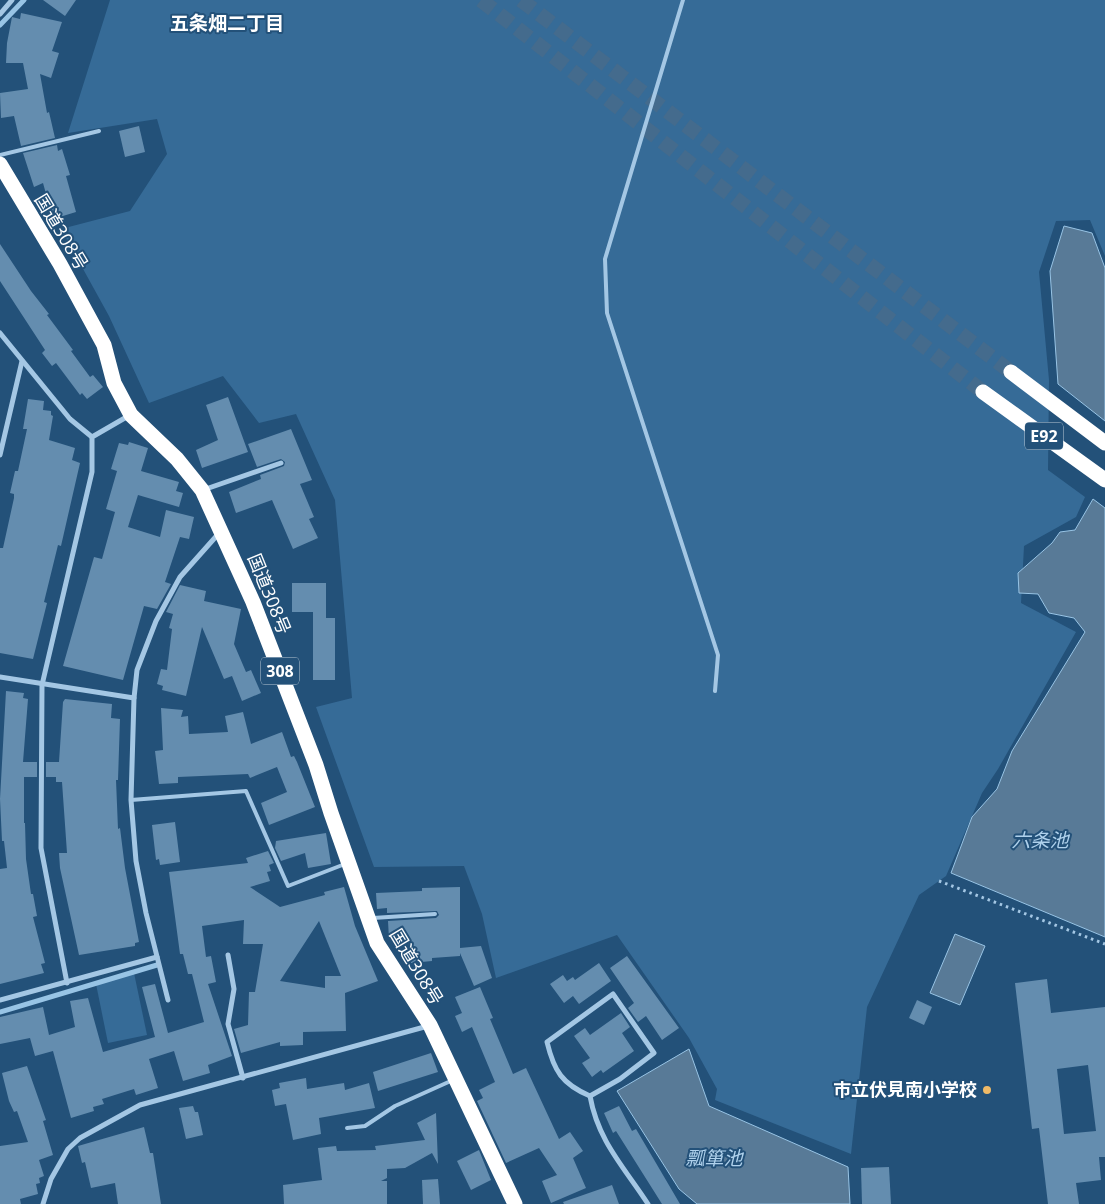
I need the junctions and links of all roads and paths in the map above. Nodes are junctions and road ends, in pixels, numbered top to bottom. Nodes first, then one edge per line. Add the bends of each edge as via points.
1 (12, 0) edge
2 (682, 0) edge
3 (0, 14) edge
4 (99, 131) dead end
5 (0, 155) edge
6 (0, 164) edge
7 (0, 333) edge
8 (22, 361) junction
9 (1011, 372) tunnel mouth
10 (983, 392) tunnel mouth
11 (131, 415) junction
12 (92, 437) junction
13 (1105, 443) edge
14 (0, 455) edge
15 (281, 463) dead end
16 (1105, 480) edge
17 (202, 490) junction
18 (222, 530) junction
19 (0, 677) edge
20 (42, 685) junction
21 (714, 691) dead end
22 (134, 698) junction
23 (130, 800) junction
24 (349, 862) junction
25 (939, 881) dead end
26 (435, 914) dead end
27 (368, 918) junction
28 (1105, 944) edge
29 (228, 955) dead end
30 (157, 957) junction
31 (67, 983) junction
32 (0, 1000) edge
33 (168, 1000) dead end
34 (430, 1025) junction
35 (243, 1078) junction
36 (455, 1079) junction
37 (590, 1096) junction
38 (347, 1128) dead end
39 (43, 1204) edge
40 (514, 1204) edge
41 (648, 1204) edge

1 - 3 street
2 - 21 lane via 605,259 607,312 718,655
4 - 5 lane
6 - 11 highway, 国道308号 / 308 via 104,345 114,383
7 - 8 street
8 - 12 street via 70,419
8 - 14 street
9 - 13 highway, E92
10 - 16 highway, E92
11 - 12 street
11 - 17 highway, 国道308号 / 308 via 178,458
12 - 20 street via 92,472
15 - 17 street
17 - 18 highway, 国道308号 / 308
18 - 22 street via 180,577 156,621 137,670
18 - 24 highway, 国道308号 / 308 via 313,756
19 - 20 street
20 - 22 street
20 - 31 street via 41,848
22 - 23 street
23 - 24 lane via 246,791 288,886
23 - 30 street via 136,861
24 - 27 highway, 国道308号 / 308
25 - 28 path
26 - 27 lane
27 - 34 highway, 国道308号 / 308 via 378,943
29 - 35 street via 234,989 228,1024
30 - 31 street
30 - 33 street
31 - 32 street
34 - 35 street
34 - 36 highway, 国道308号 / 308
35 - 39 street via 140,1106 80,1138 68,1148 50,1180
36 - 38 lane via 395,1106 365,1126
36 - 40 highway, 国道308号 / 308
37 - 37 street via 620,1079 654,1053 614,994 547,1042 552,1063 559,1074 576,1090
37 - 41 street via 594,1119 607,1146

